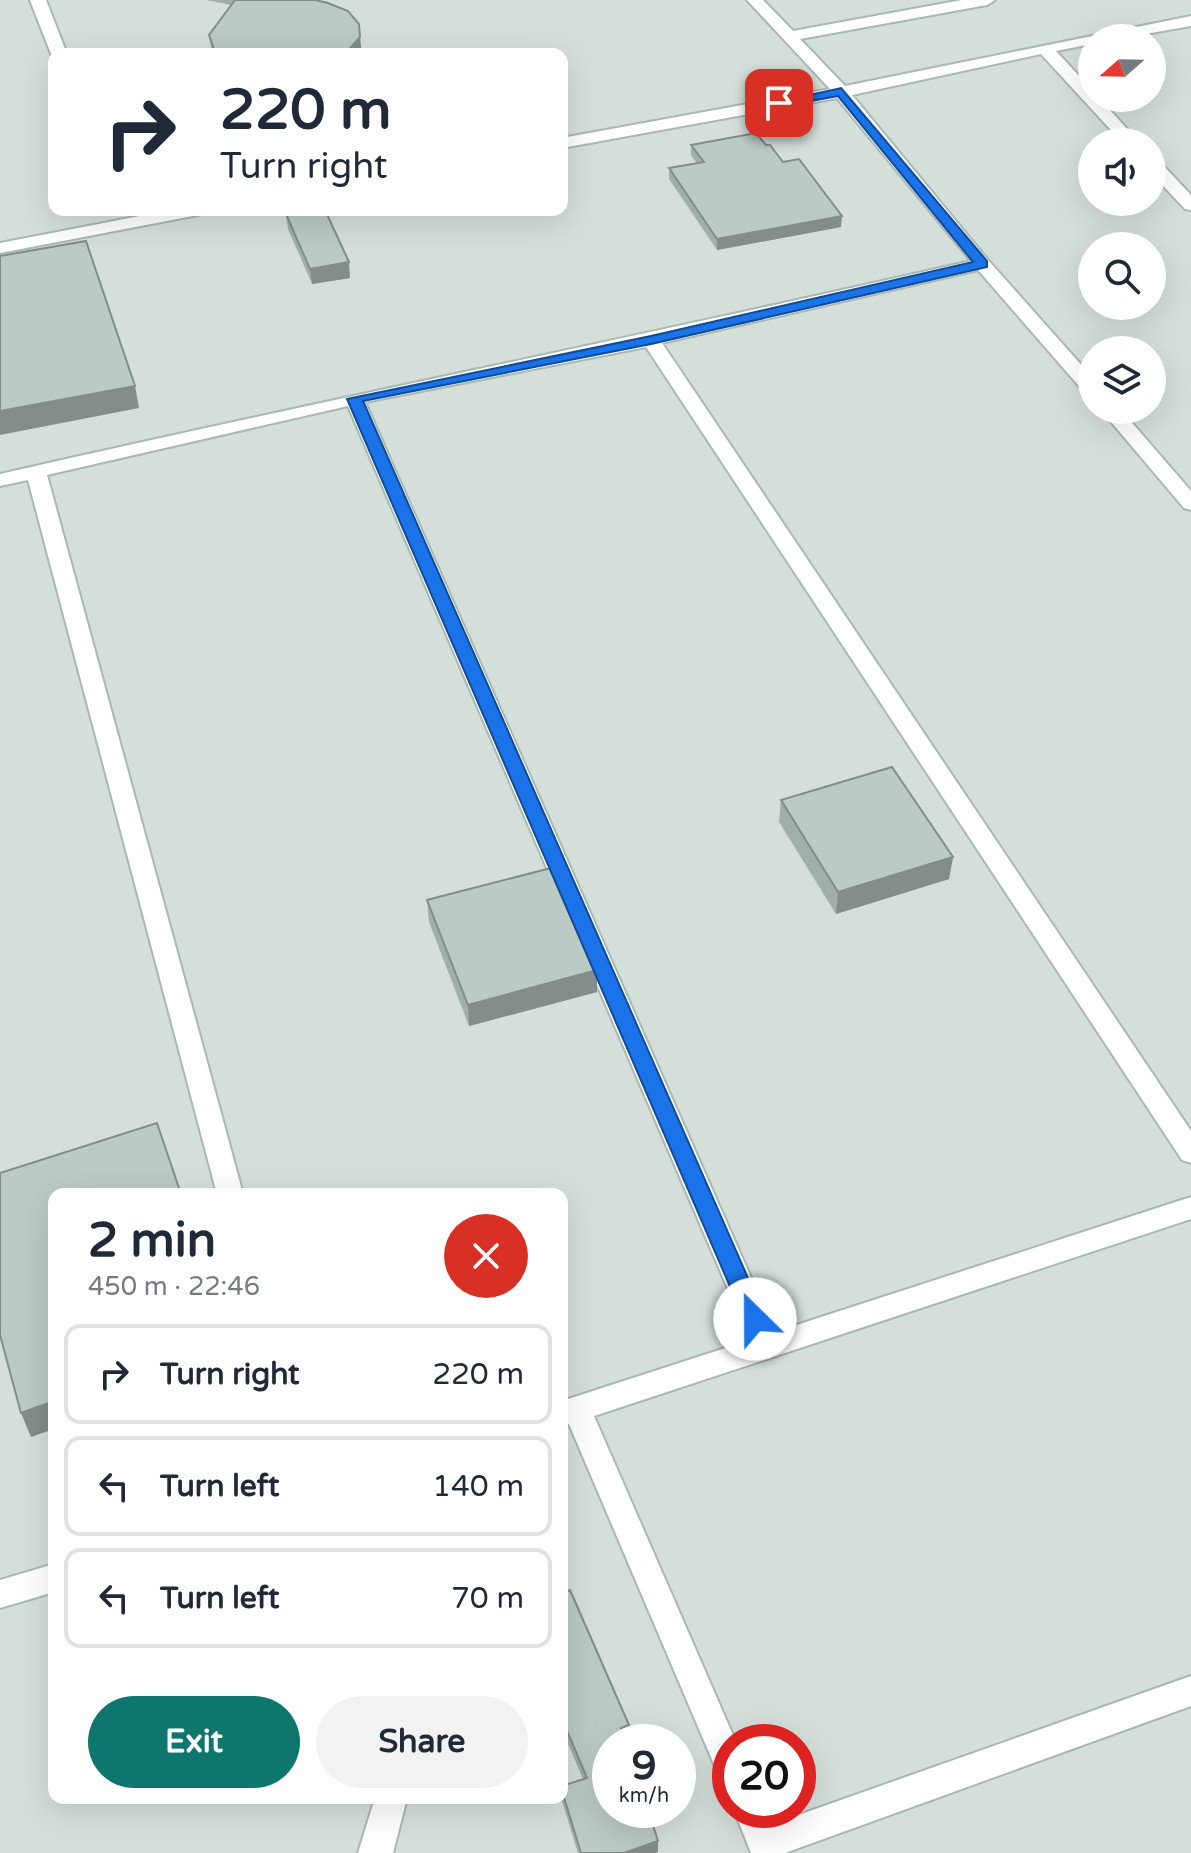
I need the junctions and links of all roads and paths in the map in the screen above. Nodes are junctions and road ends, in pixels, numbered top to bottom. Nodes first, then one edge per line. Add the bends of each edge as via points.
1 (38, 0) edge
2 (755, 0) edge
3 (987, 0) edge
4 (1191, 21) edge
5 (1166, 25) edge
6 (788, 37) junction
7 (1078, 41) edge
8 (57, 48) edge
9 (1044, 48) junction
10 (841, 92) junction
11 (1118, 128) edge
12 (568, 142) edge
13 (1166, 178) edge
14 (1189, 201) edge
15 (121, 217) edge
16 (0, 248) edge
17 (982, 264) junction
18 (651, 340) junction
19 (1078, 373) edge
20 (354, 399) junction
21 (1123, 424) edge
22 (36, 472) junction
23 (0, 480) edge
24 (1191, 504) edge
25 (1191, 1152) edge
26 (228, 1188) edge
27 (1191, 1208) edge
28 (768, 1348) junction
29 (570, 1411) edge
30 (48, 1580) edge
31 (0, 1594) edge
32 (1191, 1691) edge
33 (712, 1725) edge
34 (390, 1804) edge
35 (758, 1828) edge
36 (766, 1848) edge
37 (374, 1853) edge

1 - 8 lane
2 - 6 lane
3 - 6 lane
4 - 5 lane
6 - 10 lane
7 - 9 lane
9 - 10 lane
9 - 11 lane
10 - 12 lane
10 - 17 lane
13 - 14 lane
15 - 16 lane
17 - 18 lane
17 - 19 lane
18 - 20 lane
18 - 25 lane
20 - 22 lane
20 - 28 lane
21 - 24 lane
22 - 23 lane
22 - 26 lane
27 - 28 lane
28 - 29 lane
29 - 33 lane
30 - 31 lane
32 - 36 lane
34 - 37 lane
35 - 36 lane

